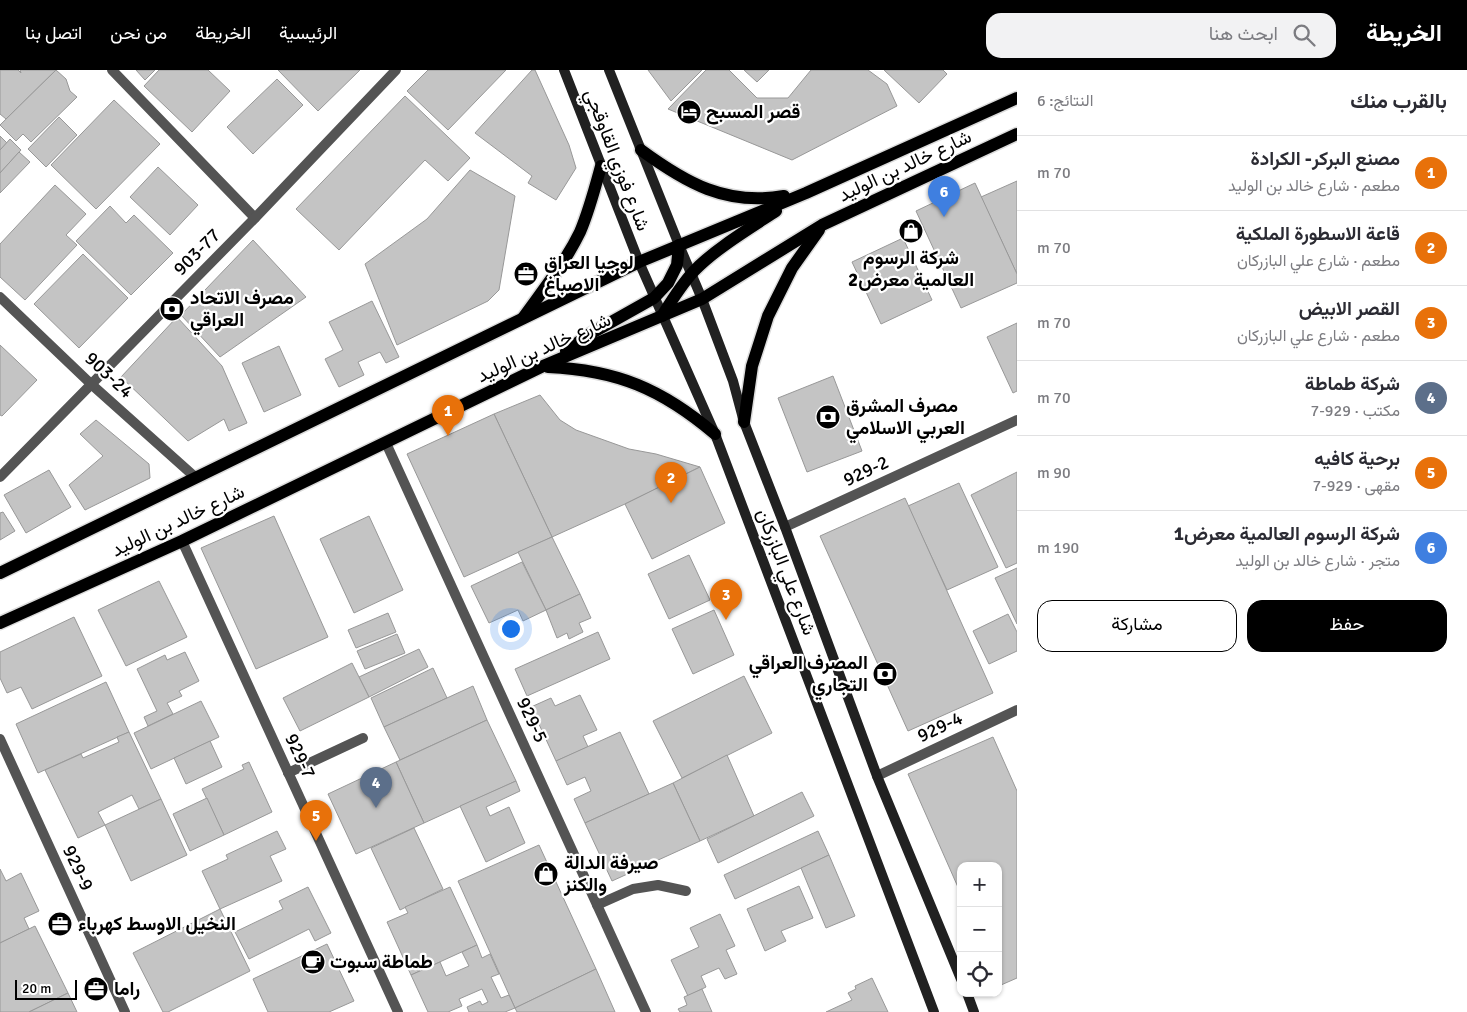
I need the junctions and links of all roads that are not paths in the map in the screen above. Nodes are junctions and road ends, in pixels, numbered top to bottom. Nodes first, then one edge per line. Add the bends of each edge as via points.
1 (112, 70) edge
2 (396, 70) edge
3 (564, 70) edge
4 (610, 70) edge
5 (1017, 98) edge
6 (1017, 134) edge
7 (641, 150) junction
8 (601, 166) junction
9 (806, 193) junction
10 (255, 218) junction
11 (822, 225) junction
12 (679, 245) junction
13 (639, 262) junction
14 (691, 274) junction
15 (0, 297) edge
16 (654, 298) junction
17 (702, 299) junction
18 (662, 316) junction
19 (522, 320) junction
20 (544, 366) junction
21 (91, 384) junction
22 (1017, 420) edge
23 (744, 422) junction
24 (715, 434) junction
25 (386, 443) junction
26 (0, 477) edge
27 (195, 477) junction
28 (785, 527) junction
29 (182, 541) junction
30 (0, 573) edge
31 (0, 623) edge
32 (1017, 710) edge
33 (363, 738) dead end
34 (0, 739) edge
35 (288, 773) junction
36 (877, 776) junction
37 (686, 890) dead end
38 (597, 905) junction
39 (957, 969) edge
40 (968, 997) edge
41 (125, 1012) edge
42 (398, 1012) edge
43 (646, 1012) edge
44 (934, 1012) edge
45 (974, 1012) edge

1 - 10 street
2 - 10 street, 903-77
3 - 8 street, شارع فوزي القاوقجي
4 - 7 street, شارع فوزي القاوقجي
5 - 9 main road, شارع خالد بن الوليد
6 - 11 main road, شارع خالد بن الوليد
7 - 9 main road via 698,186 730,196 764,200
7 - 12 street, شارع فوزي القاوقجي
8 - 13 street, شارع فوزي القاوقجي
8 - 19 main road via 592,201 579,232 563,262
9 - 12 main road, شارع خالد بن الوليد
9 - 14 main road via 735,238
10 - 21 street, 903-77
11 - 17 main road, شارع خالد بن الوليد
11 - 23 main road via 792,268 768,316 752,366
12 - 13 main road, شارع خالد بن الوليد
12 - 14 street, شارع فوزي القاوقجي
12 - 16 main road via 677,265 668,283
13 - 16 street, شارع فوزي القاوقجي
13 - 19 main road, شارع خالد بن الوليد
14 - 17 street, شارع علي البازركان
14 - 18 main road
15 - 21 street, 903-24
16 - 18 street, شارع علي البازركان
16 - 20 main road via 590,334
17 - 18 main road, شارع خالد بن الوليد
17 - 23 street, شارع علي البازركان via 733,381
18 - 20 main road, شارع خالد بن الوليد
18 - 24 street, شارع علي البازركان
19 - 27 main road, شارع خالد بن الوليد
20 - 24 main road via 606,373 636,383 664,396
20 - 25 main road, شارع خالد بن الوليد
21 - 26 street, 903-77
21 - 27 street, 903-24
22 - 28 street, 929-2
23 - 28 street, شارع علي البازركان
24 - 44 street, شارع علي البازركان
25 - 29 main road, شارع خالد بن الوليد
25 - 38 street, 929-5
27 - 30 main road, شارع خالد بن الوليد
28 - 36 street, شارع علي البازركان
29 - 31 main road, شارع خالد بن الوليد
29 - 35 street, 929-7
32 - 36 street, 929-4
33 - 35 street
34 - 41 street, 929-9
35 - 42 street, 929-7
36 - 39 street, شارع علي البازركان
37 - 38 street via 658,885 633,890
38 - 43 street, 929-5
40 - 45 street

